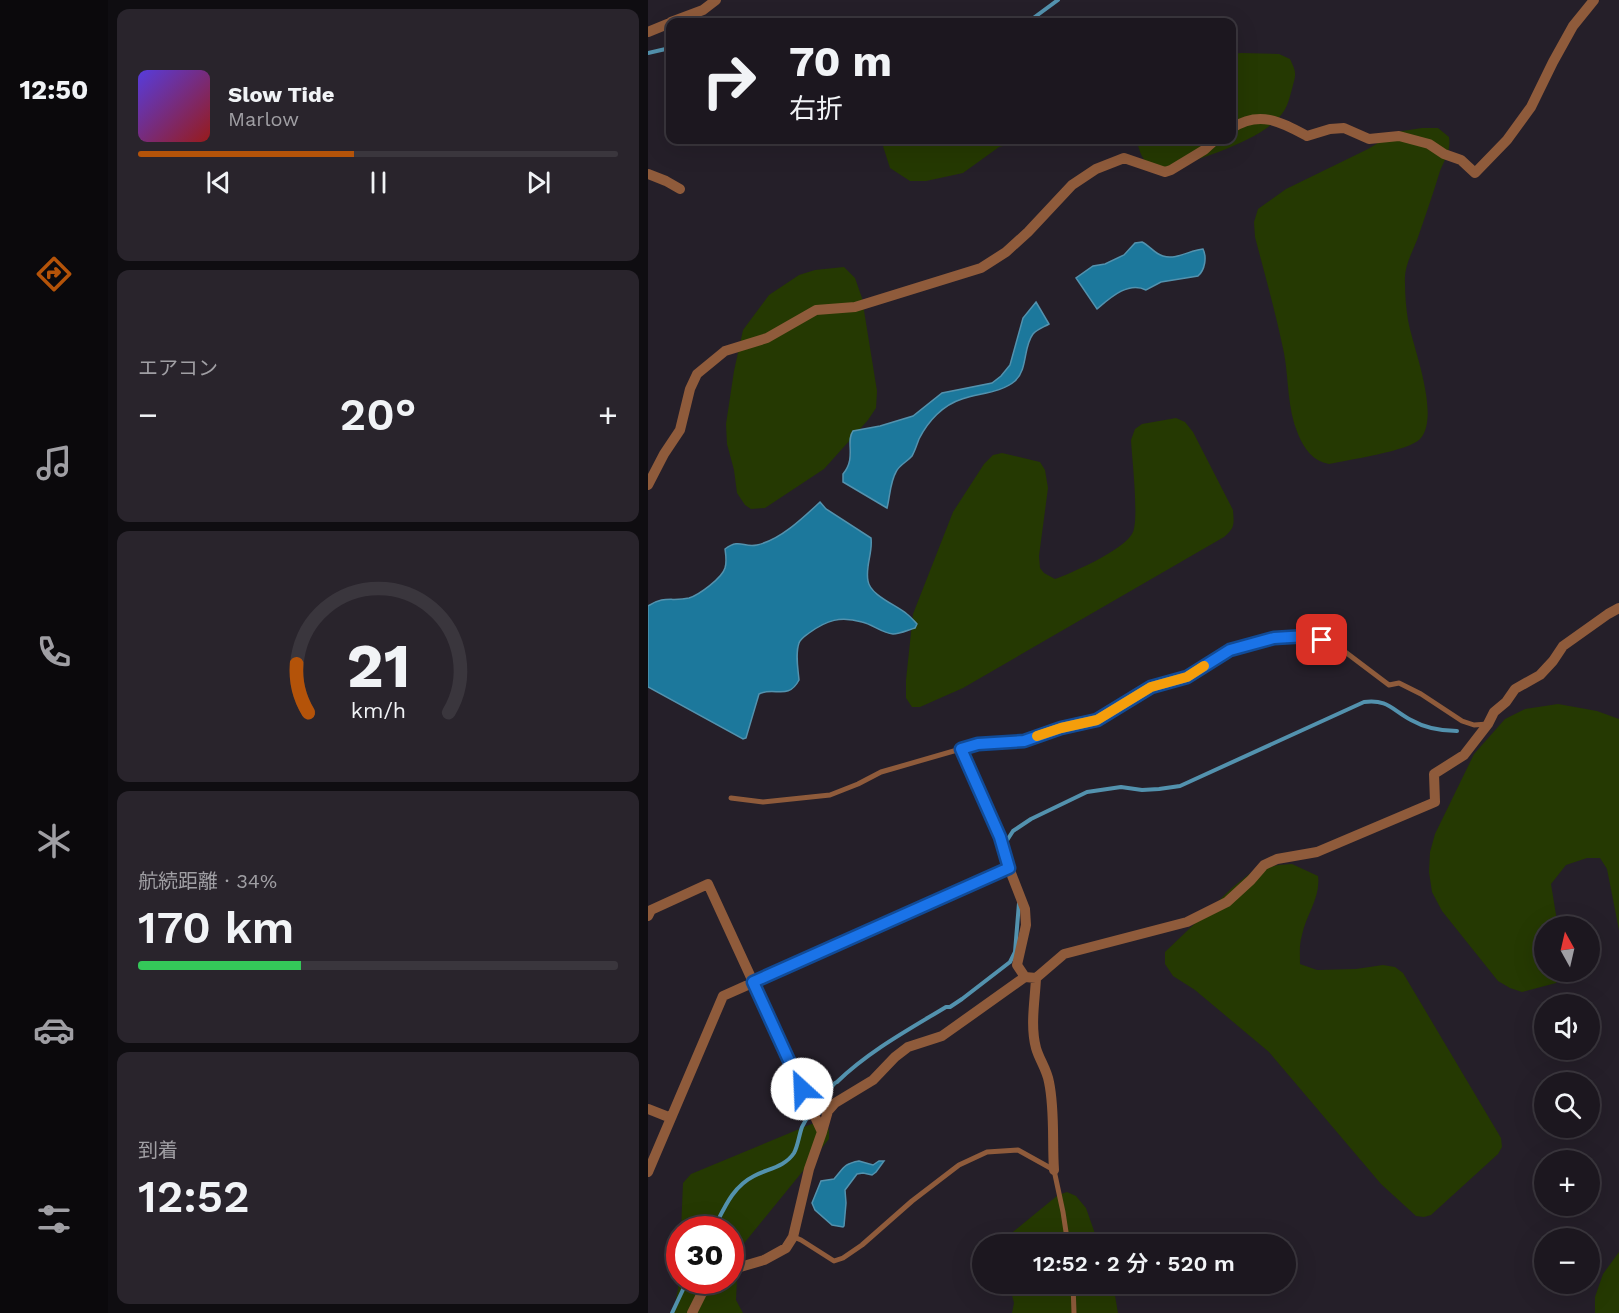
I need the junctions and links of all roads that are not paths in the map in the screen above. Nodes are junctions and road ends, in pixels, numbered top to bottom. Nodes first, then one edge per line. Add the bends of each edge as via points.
1 (716, 0) edge
2 (1594, 0) edge
3 (683, 18) edge
4 (666, 25) edge
5 (648, 32) edge
6 (1236, 125) edge
7 (1211, 144) edge
8 (648, 174) edge
9 (680, 189) dead end
10 (648, 485) edge
11 (1619, 608) edge
12 (1488, 724) junction
13 (961, 749) junction
14 (731, 798) dead end
15 (1009, 868) junction
16 (648, 916) edge
17 (1030, 977) junction
18 (753, 982) junction
19 (648, 1109) edge
20 (671, 1118) junction
21 (822, 1132) junction
22 (1054, 1170) junction
23 (648, 1172) edge
24 (1066, 1234) edge
25 (793, 1237) junction
26 (744, 1266) edge
27 (702, 1294) edge
28 (1073, 1294) edge
29 (692, 1313) edge
30 (1074, 1313) edge

1 - 3 street
2 - 6 street via 1573,26 1531,107 1507,140 1475,173 1461,160 1429,144 1399,136 1369,139 1344,128 1307,136 1270,119 1254,118
4 - 5 street
7 - 10 street via 1166,172 1125,158 1096,169 1072,185 1006,252 981,267 855,307 816,310 767,338 725,351 697,374 680,430
8 - 9 street
11 - 12 street via 1563,646 1540,675 1515,689
12 - 13 lane via 1462,722 1421,694 1399,683 1389,685 1336,645 1307,636 1274,638 1230,650 1187,677 1151,687 1097,720 1024,741
12 - 17 street via 1464,755 1434,774 1435,802 1317,852 1264,865 1227,902 1187,922 1064,954
13 - 14 lane via 881,772 830,795 763,802
13 - 15 street via 1000,837
15 - 17 street via 1025,909 1026,925 1017,965
15 - 18 street
16 - 18 street via 651,910 708,884
17 - 21 street via 942,1036 908,1047 873,1080 835,1103 828,1111
17 - 22 street via 1036,1048 1049,1080
18 - 20 street via 723,996
18 - 21 street
19 - 20 street
20 - 23 street
21 - 25 street
22 - 24 lane
22 - 25 lane via 1018,1150 987,1152 959,1165 862,1245 834,1262
25 - 26 street via 786,1248
27 - 29 street
28 - 30 lane

